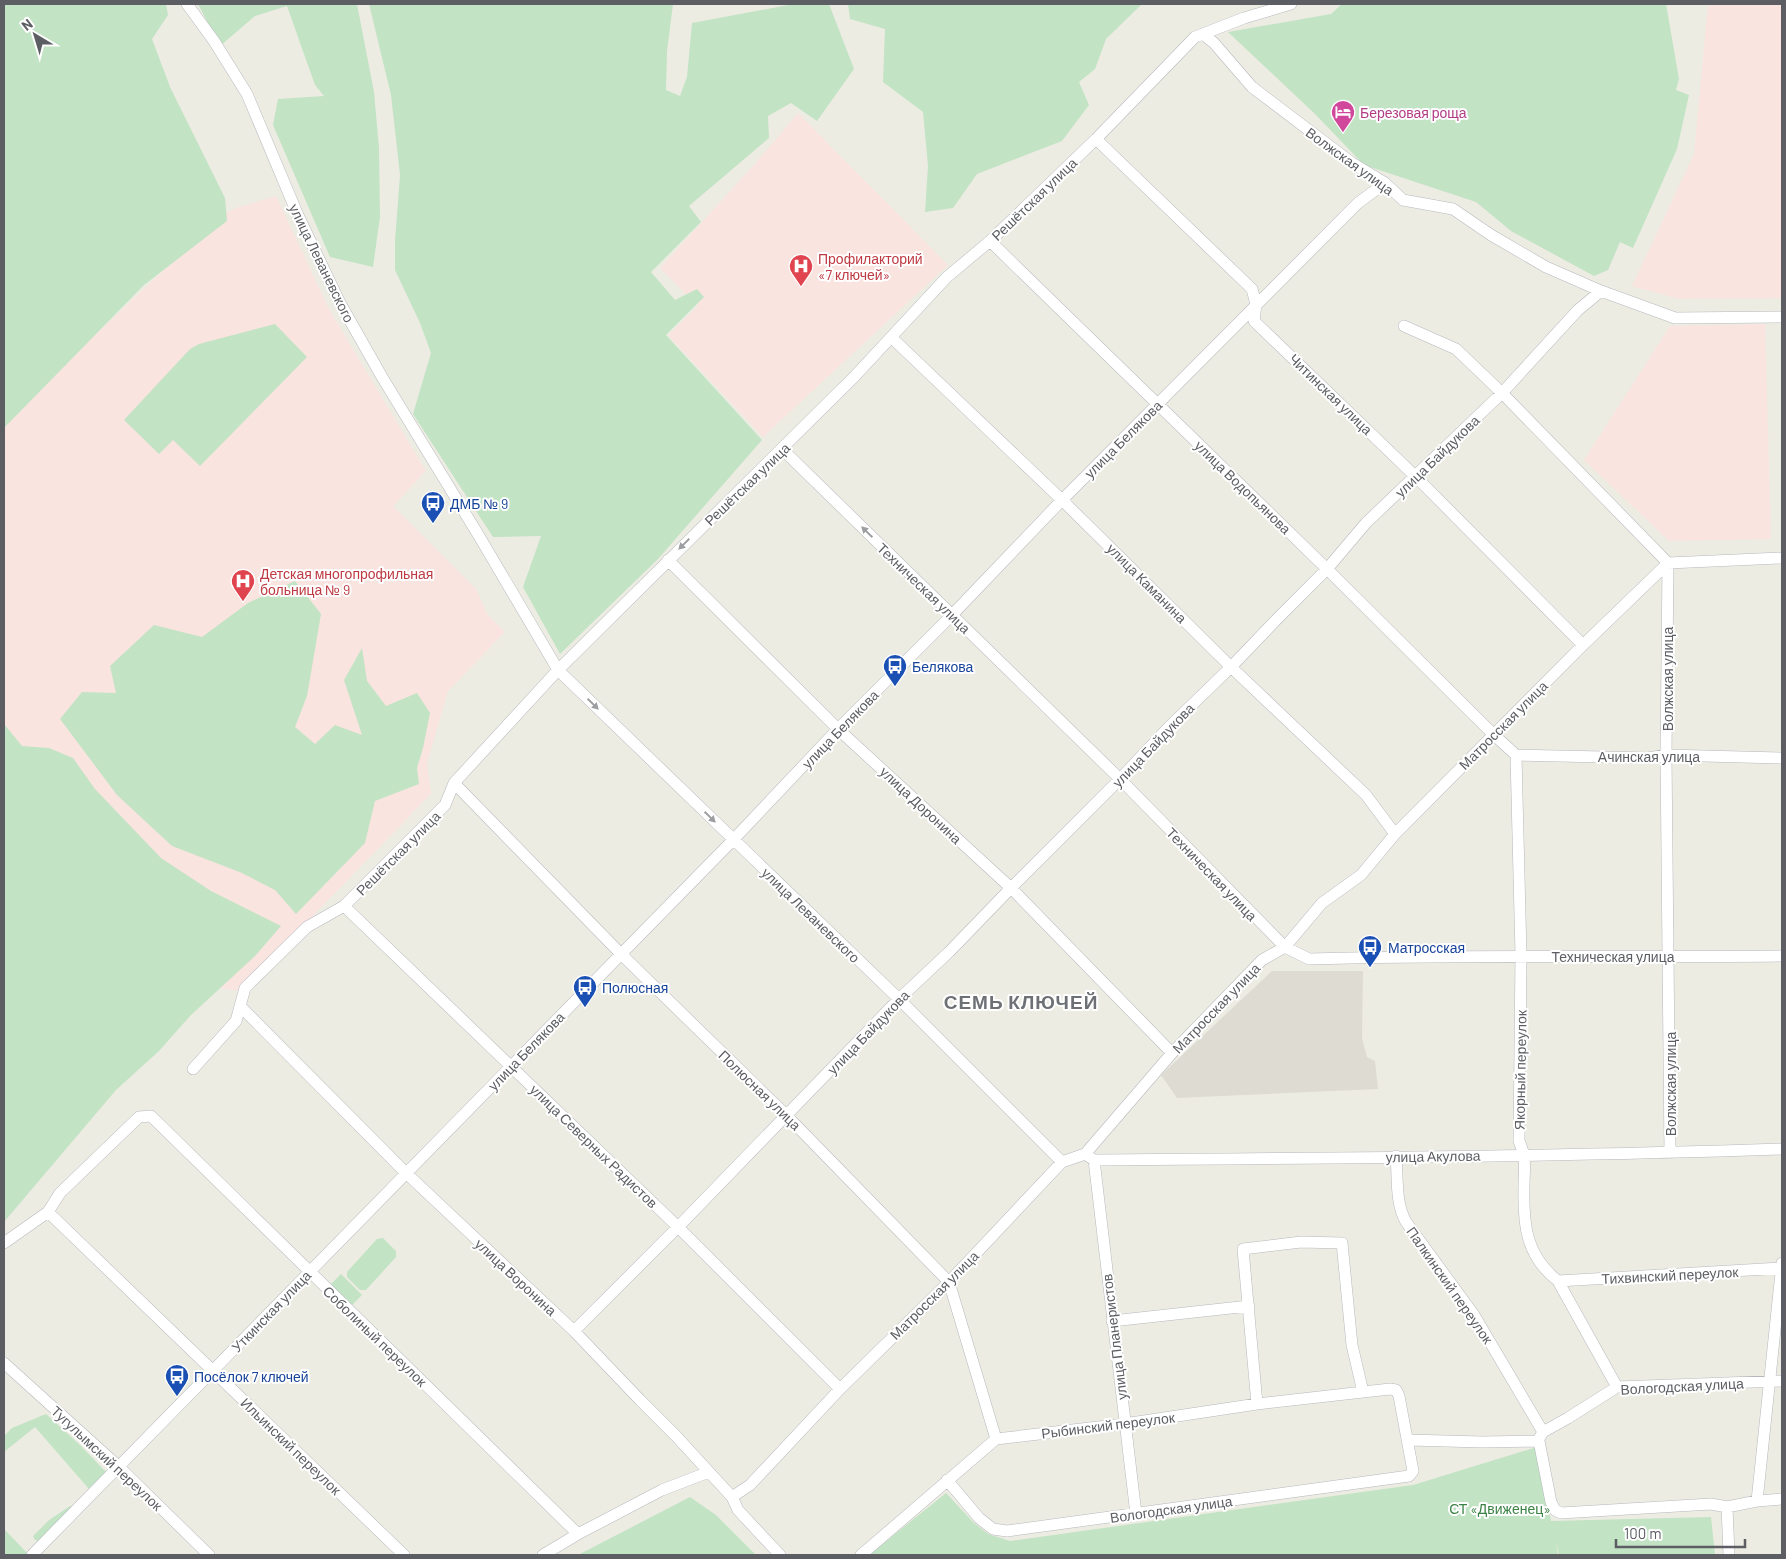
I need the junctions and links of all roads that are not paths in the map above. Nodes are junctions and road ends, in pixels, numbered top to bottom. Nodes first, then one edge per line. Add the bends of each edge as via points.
1 (187, 4) edge
2 (1291, 4) edge
3 (1203, 34) junction
4 (1096, 138) junction
5 (1385, 183) junction
6 (990, 241) junction
7 (1601, 290) junction
8 (1256, 304) junction
9 (1782, 317) edge
10 (1404, 326) dead end
11 (892, 338) junction
12 (1502, 393) junction
13 (1159, 405) junction
14 (782, 449) junction
15 (1416, 477) junction
16 (1062, 500) junction
17 (1782, 558) edge
18 (668, 560) junction
19 (1668, 563) junction
20 (1327, 569) junction
21 (952, 615) junction
22 (1583, 644) junction
23 (1231, 667) junction
24 (558, 670) junction
25 (838, 729) junction
26 (1494, 735) junction
27 (1516, 755) junction
28 (1666, 755) junction
29 (1782, 758) edge
30 (1120, 779) junction
31 (454, 782) junction
32 (1395, 834) junction
33 (733, 840) junction
34 (1011, 888) junction
35 (344, 906) junction
36 (1285, 947) junction
37 (620, 954) junction
38 (1521, 956) junction
39 (1782, 956) edge
40 (1669, 957) junction
41 (899, 999) junction
42 (241, 1008) junction
43 (1172, 1053) junction
44 (510, 1066) junction
45 (193, 1069) dead end
46 (787, 1116) junction
47 (1782, 1149) edge
48 (1670, 1153) junction
49 (1525, 1154) junction
50 (1396, 1156) junction
51 (1089, 1157) junction
52 (1062, 1162) junction
53 (406, 1173) junction
54 (48, 1212) junction
55 (678, 1227) junction
56 (4, 1243) edge
57 (1782, 1263) edge
58 (1782, 1268) edge
59 (309, 1272) junction
60 (1558, 1281) junction
61 (949, 1282) junction
62 (1249, 1306) junction
63 (1112, 1321) junction
64 (574, 1331) junction
65 (4, 1364) edge
66 (213, 1370) junction
67 (1770, 1381) junction
68 (1782, 1381) edge
69 (1617, 1387) junction
70 (840, 1389) junction
71 (1363, 1392) junction
72 (1257, 1404) junction
73 (1124, 1424) junction
74 (1541, 1436) junction
75 (996, 1439) junction
76 (1408, 1440) junction
77 (118, 1466) junction
78 (709, 1472) junction
79 (947, 1480) junction
80 (732, 1497) junction
81 (1782, 1499) edge
82 (1757, 1501) junction
83 (1727, 1507) junction
84 (1136, 1514) junction
85 (578, 1534) junction
86 (34, 1553) edge
87 (209, 1555) edge
88 (404, 1555) edge
89 (543, 1555) edge
90 (780, 1555) edge
91 (861, 1555) edge
92 (1729, 1555) edge

1 - 24 street, улица Леваневского via 247,94 297,213 340,303
2 - 3 street, Решётская улица
3 - 4 street, Решётская улица via 1195,37
3 - 5 street, Волжская улица via 1252,87 1352,163
4 - 6 street, Решётская улица
4 - 8 street, Читинская улица via 1252,289
5 - 7 street, Волжская улица via 1403,200 1453,209 1546,267
5 - 8 street, улица Белякова via 1358,203
6 - 11 street, Решётская улица via 947,277
6 - 13 street, улица Водопьянова
7 - 9 street via 1675,318
7 - 12 street, улица Байдукова via 1578,310
8 - 13 street, улица Белякова
8 - 15 street, Читинская улица via 1254,321
10 - 12 street via 1456,349
11 - 14 street, Решётская улица
11 - 16 street, улица Каманина
12 - 15 street, улица Байдукова
12 - 19 street
13 - 16 street, улица Белякова
13 - 20 street, улица Водопьянова
14 -> 18 street, Решётская улица
21 -> 14 street, Техническая улица
15 - 20 street, улица Байдукова via 1366,523
15 - 22 street, Читинская улица
16 - 21 street, улица Белякова
16 - 23 street, улица Каманина
17 - 19 street
18 - 24 street, Решётская улица
18 - 25 street, улица Доронина
19 - 22 street, Матросская улица
19 - 28 street, Волжская улица
20 - 23 street, улица Байдукова
20 - 26 street, улица Водопьянова
21 - 25 street, улица Белякова
21 - 30 street, Техническая улица
22 - 26 street, Матросская улица
23 - 30 street, улица Байдукова
23 - 32 street, улица Каманина via 1366,794
24 - 31 street, Решётская улица
24 -> 33 street, улица Леваневского
25 - 33 street, улица Белякова
25 - 34 street, улица Доронина
26 - 27 street
26 - 32 street, Матросская улица
27 - 28 street, Ачинская улица via 1648,758
27 - 38 street, Якорный переулок
28 - 29 street, Ачинская улица
28 - 40 street, Волжская улица
30 - 34 street, улица Байдукова
30 - 36 street, Техническая улица
31 - 35 street, Решётская улица via 445,805
31 - 37 street, Полюсная улица
32 - 36 street, Матросская улица via 1361,875 1322,903
33 - 37 street, улица Белякова
33 - 41 street, улица Леваневского
34 - 41 street, улица Байдукова
34 - 43 street, улица Доронина
35 - 42 street, Решётская улица via 306,927 245,988
35 - 44 street, улица Северных Радистов
36 - 38 street, Техническая улица via 1309,959
36 - 43 street, Матросская улица via 1262,960
37 - 44 street, улица Белякова
37 - 46 street, Полюсная улица
38 - 40 street, Техническая улица
38 - 49 street, Якорный переулок via 1519,1141
39 - 40 street, Техническая улица
40 - 48 street, Волжская улица
41 - 46 street, улица Байдукова
41 - 52 street, улица Леваневского
42 - 45 street, Решётская улица via 236,1021
42 - 53 street, улица Воронина
43 - 51 street, Матросская улица
44 - 53 street, улица Белякова
44 - 55 street, улица Северных Радистов
46 - 55 street, улица Байдукова
46 - 61 street, Полюсная улица
47 - 48 street, улица Акулова
48 - 49 street, улица Акулова
49 - 50 street, улица Акулова
49 - 60 street, Якорный переулок via 1524,1204 1528,1243 1550,1275
50 - 51 street, улица Акулова
50 - 74 street, Палкинский переулок via 1399,1202 1406,1222 1474,1315
51 - 52 street, Матросская улица
51 - 63 street, улица Планеристов
52 - 61 street, Матросская улица
53 - 59 street, Уткинская улица
53 - 64 street, улица Воронина
54 - 56 street
54 - 59 street, Соболиный переулок via 60,1193 138,1117 151,1116
54 - 66 street, Ильинский переулок
55 - 64 street, улица Байдукова
55 - 70 street, улица Северных Радистов
57 - 58 street
58 - 60 street, Тихвинский переулок
58 - 67 street
59 - 66 street, Уткинская улица
59 - 85 street, Соболиный переулок
60 - 69 street, Якорный переулок
61 - 70 street, Матросская улица
61 - 75 street, Полюсная улица
62 - 63 street
62 - 71 street via 1243,1249 1301,1242 1342,1243 1352,1345
62 - 72 street
63 - 73 street, улица Планеристов
64 - 78 street, улица Воронина
65 - 77 street, Тугулымский переулок
66 - 77 street, Уткинская улица
66 - 88 street, Ильинский переулок
67 - 68 street, Вологодская улица
67 - 69 street, Вологодская улица
67 - 82 street
69 - 74 street, Вологодская улица
70 - 80 street, Матросская улица via 750,1485
71 - 72 street, Рыбинский переулок
71 - 76 street, Рыбинский переулок via 1396,1390
72 - 73 street, Рыбинский переулок
73 - 75 street, Рыбинский переулок
73 - 84 street, улица Планеристов
74 - 76 street via 1483,1442
74 - 83 street, Палкинский переулок via 1551,1502 1561,1513 1706,1504
75 - 79 street
76 - 84 street, Вологодская улица via 1413,1471 1409,1476
77 - 86 street, Уткинская улица
77 - 87 street, Тугулымский переулок
78 - 80 street, улица Воронина
78 - 85 street via 662,1490
79 - 84 street, Вологодская улица via 979,1518 993,1529 1007,1531
79 - 91 street
80 - 90 street, улица Воронина via 738,1510
81 - 82 street
82 - 83 street
83 - 92 street
85 - 89 street

